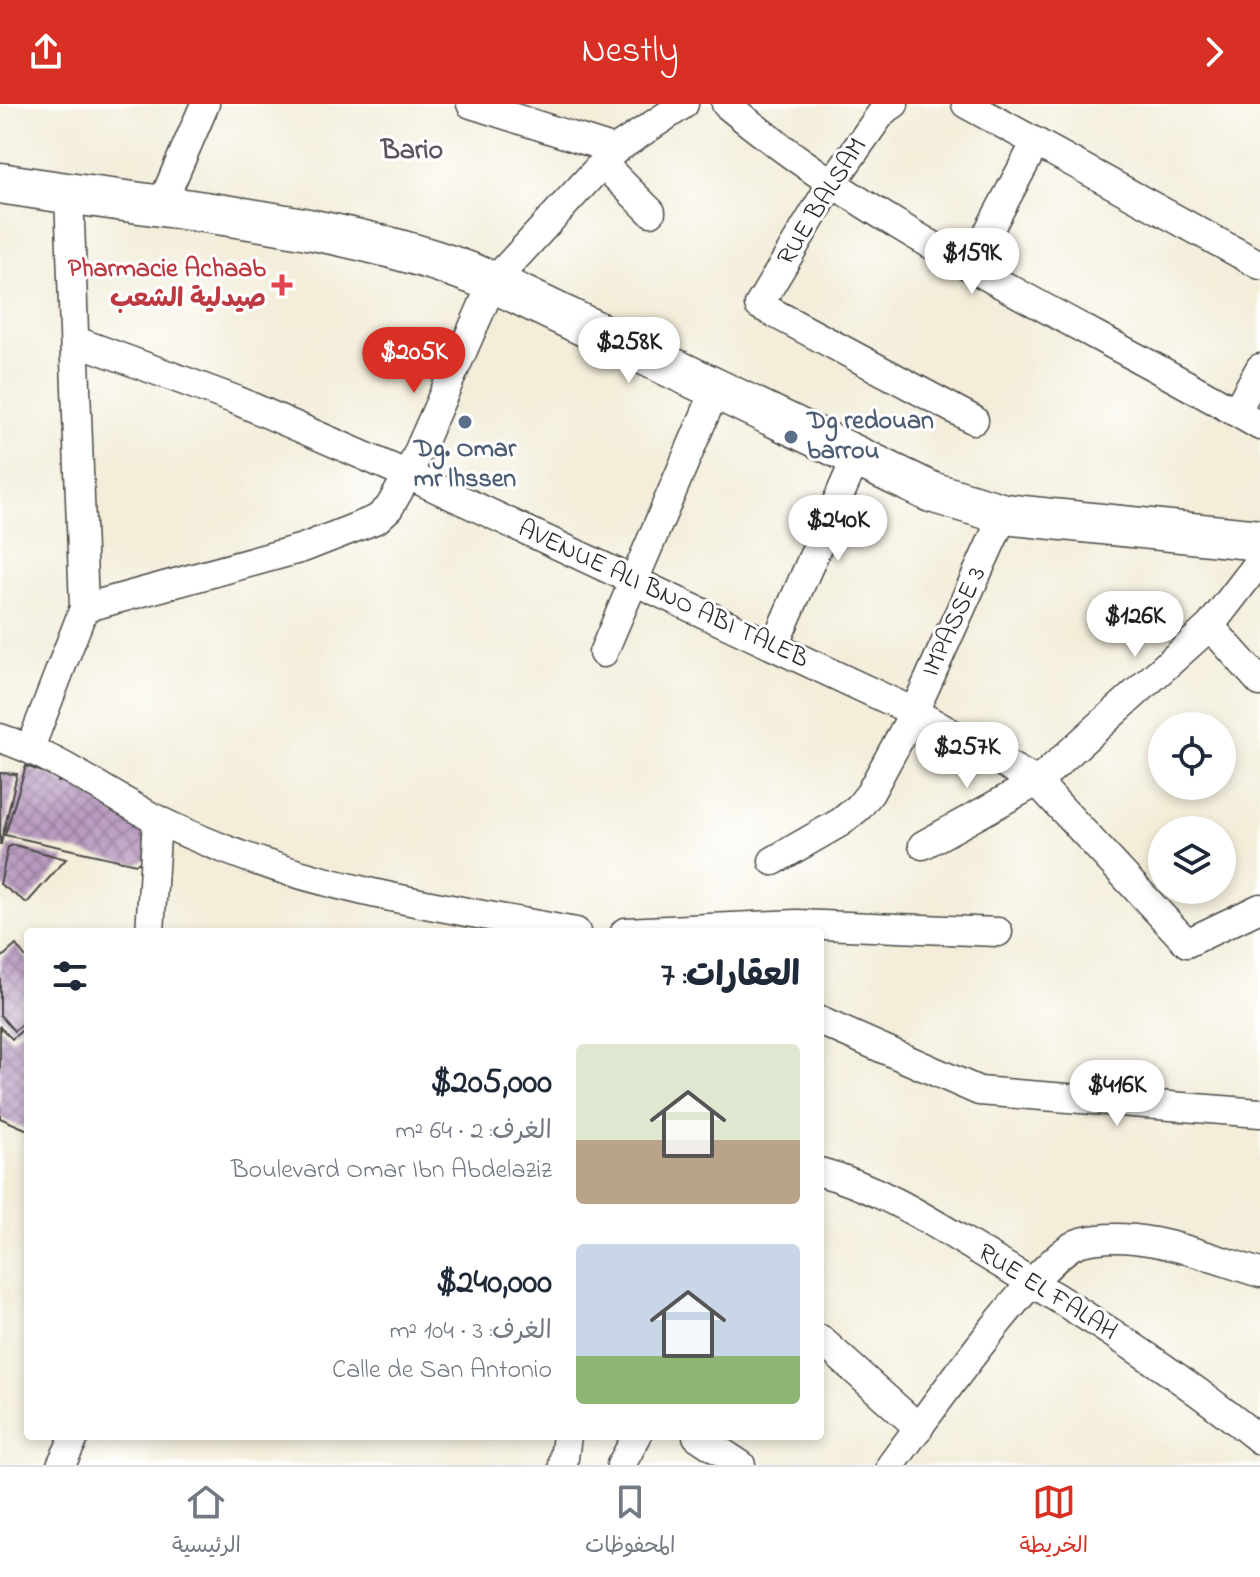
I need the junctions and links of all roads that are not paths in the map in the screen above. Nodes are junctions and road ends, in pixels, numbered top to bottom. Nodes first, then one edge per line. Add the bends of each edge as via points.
1 (205, 104) edge
2 (471, 104) edge
3 (684, 104) edge
4 (726, 104) edge
5 (894, 104) edge
6 (966, 104) edge
7 (1036, 142) junction
8 (609, 157) junction
9 (0, 183) edge
10 (832, 183) junction
11 (69, 194) junction
12 (160, 208) junction
13 (651, 212) dead end
14 (1260, 265) edge
15 (970, 266) junction
16 (493, 282) junction
17 (76, 341) junction
18 (1260, 368) edge
19 (715, 391) junction
20 (1248, 419) edge
21 (974, 420) dead end
22 (856, 458) junction
23 (408, 475) junction
24 (1004, 514) junction
25 (1260, 540) edge
26 (1260, 561) edge
27 (634, 583) junction
28 (84, 608) junction
29 (1210, 626) junction
30 (774, 646) junction
31 (603, 653) dead end
32 (1260, 682) edge
33 (914, 712) junction
34 (0, 738) edge
35 (30, 748) junction
36 (1037, 782) junction
37 (157, 820) junction
38 (923, 845) dead end
39 (773, 861) dead end
40 (1260, 908) edge
41 (150, 928) edge
42 (553, 928) edge
43 (711, 928) edge
44 (998, 932) dead end
45 (824, 1023) edge
46 (1260, 1113) edge
47 (824, 1173) edge
48 (1260, 1273) edge
49 (1031, 1281) junction
50 (824, 1343) edge
51 (919, 1428) junction
52 (73, 1440) edge
53 (566, 1440) edge
54 (635, 1440) edge
55 (703, 1440) edge
56 (1260, 1440) edge
57 (61, 1465) edge
58 (563, 1465) edge
59 (621, 1465) edge
60 (741, 1465) edge
61 (891, 1465) edge

1 - 12 street
2 - 8 street
3 - 8 street
4 - 10 street
5 - 10 street, RUE BALSAM via 883,111
6 - 7 street
7 - 14 street
7 - 15 street
8 - 13 street
8 - 16 street
9 - 11 street
10 - 15 street
10 - 21 street, RUE BALSAM via 759,305
11 - 12 street
11 - 17 street
12 - 16 street via 418,254
15 - 20 street
16 - 19 street
16 - 23 street
17 - 23 street, AVENUE ALI BNO ABI TALEB via 236,400
17 - 28 street
18 - 20 street
19 - 22 street
19 - 27 street
22 - 24 street via 931,492
22 - 30 street
23 - 27 street, AVENUE ALI BNO ABI TALEB
23 - 28 street via 389,508 365,526
24 - 25 street
24 - 33 street, IMPASSE 3
26 - 29 street
27 - 30 street, AVENUE ALI BNO ABI TALEB
27 - 31 street
28 - 35 street
29 - 32 street
29 - 36 street
30 - 33 street, AVENUE ALI BNO ABI TALEB
33 - 36 street, AVENUE ALI BNO ABI TALEB
33 - 39 street, IMPASSE 3 via 859,807
34 - 35 street
35 - 37 street
36 - 38 street
36 - 40 street, AVENUE ALI BNO ABI TALEB via 1187,943
37 - 41 street
37 - 42 street via 226,849 318,877
43 - 44 street via 797,924
45 - 46 street via 979,1091
47 - 49 street, RUE EL FALAH via 912,1210
48 - 49 street via 1160,1244 1113,1240 1078,1243
49 - 51 street
49 - 56 street, RUE EL FALAH via 1206,1397
50 - 51 street
51 - 61 street
52 - 57 street
53 - 58 street
54 - 59 street
55 - 60 street

